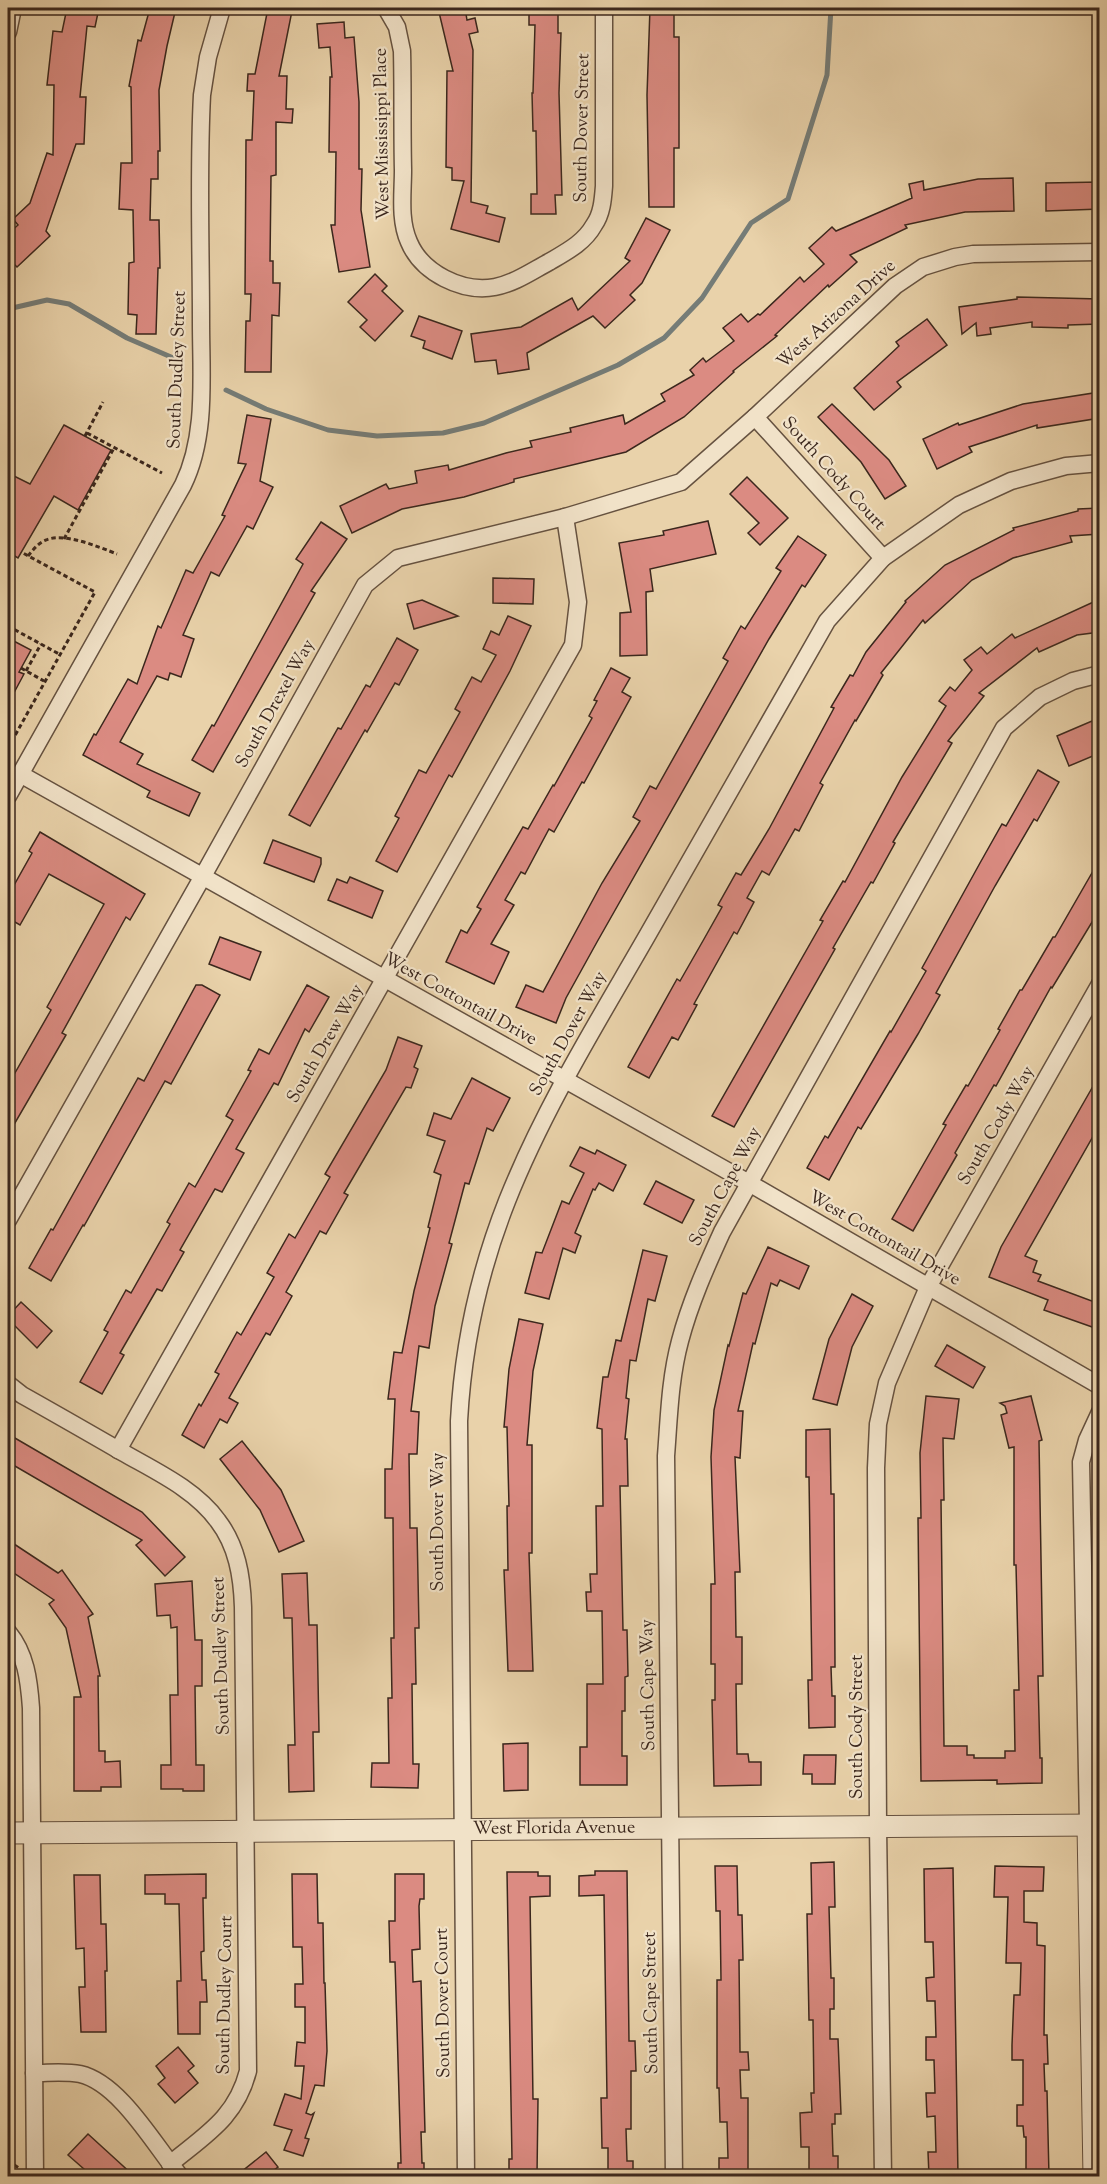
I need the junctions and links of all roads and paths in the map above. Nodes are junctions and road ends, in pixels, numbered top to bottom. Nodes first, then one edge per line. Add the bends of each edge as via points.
1 (13, 8) edge
2 (222, 8) edge
3 (386, 8) edge
4 (604, 8) edge
5 (8, 32) edge
6 (1100, 252) edge
7 (518, 279) joint
8 (103, 402) dead end
9 (755, 417) junction
10 (114, 448) junction
11 (1100, 463) edge
12 (162, 473) dead end
13 (565, 517) junction
14 (64, 539) junction
15 (21, 552) dead end
16 (117, 554) dead end
17 (28, 556) junction
18 (883, 558) junction
19 (8, 626) edge
20 (41, 644) junction
21 (59, 654) junction
22 (21, 668) dead end
23 (26, 671) junction
24 (1100, 674) edge
25 (44, 681) junction
26 (8, 748) edge
27 (20, 774) junction
28 (8, 796) edge
29 (203, 876) junction
30 (385, 980) junction
31 (1100, 984) edge
32 (565, 1080) junction
33 (749, 1183) junction
34 (8, 1220) edge
35 (928, 1287) junction
36 (8, 1384) edge
37 (1100, 1386) edge
38 (1100, 1413) edge
39 (118, 1450) junction
40 (8, 1632) edge
41 (1094, 1825) edge
42 (878, 1827) junction
43 (670, 1828) junction
44 (462, 1830) junction
45 (246, 1831) junction
46 (8, 1833) edge
47 (32, 1833) junction
48 (34, 2073) junction
49 (8, 2161) edge
50 (15, 2165) dead end
51 (175, 2170) edge
52 (34, 2176) edge
53 (466, 2176) edge
54 (674, 2176) edge
55 (883, 2176) edge
56 (1094, 2176) edge

1 - 5 street
2 - 27 street, South Dudley Street via 202,95 201,383 194,459
3 - 7 street, West Mississippi Place via 395,22 402,51 403,210 409,243 426,265 456,283 483,288
4 - 7 street, South Dover Street via 604,186 596,224 578,243
6 - 9 street, West Arizona Drive via 973,254 923,267 881,297
8 - 10 path via 86,434
9 - 13 street, South Drexel Way via 681,482
9 - 18 street, South Cody Court
10 - 12 path
10 - 14 path
11 - 18 street, South Dover Way via 1066,466 1011,481 959,505
13 - 29 street, South Drexel Way via 398,558 365,585
13 - 30 street, South Drew Way via 578,602 573,645
14 - 16 path
14 - 17 path via 44,540
15 - 17 path
17 - 21 path via 94,592
18 - 32 street, South Dover Way via 827,621
19 - 20 path
20 - 21 path
20 - 23 path
21 - 25 path
22 - 23 path
23 - 25 path
24 - 33 street, South Cape Way via 1040,697 1004,728
25 - 26 path
27 - 28 street, South Dudley Street
27 - 29 street, West Cottontail Drive
29 - 30 street, West Cottontail Drive
29 - 34 street, South Drexel Way
30 - 32 street, West Cottontail Drive
30 - 39 street, South Drew Way
31 - 35 street, South Cody Way
32 - 33 street, West Cottontail Drive
32 - 44 street, South Dover Way via 506,1203 482,1276 465,1354 458,1462
33 - 35 street, West Cottontail Drive
33 - 43 street, South Cape Way via 722,1232 693,1299 673,1376 666,1456
35 - 37 street, West Cottontail Drive
35 - 42 street, South Cody Street via 887,1383 878,1424
36 - 39 street, South Dudley Street
38 - 41 street via 1081,1462
39 - 45 street, South Dudley Street via 168,1478 208,1509 236,1556 243,1607
40 - 47 street via 23,1658 29,1684
41 - 42 street, West Florida Avenue
41 - 56 street
42 - 43 street, West Florida Avenue
42 - 55 street, South Cody Street
43 - 44 street, West Florida Avenue
43 - 54 street, South Cape Street
44 - 45 street, West Florida Avenue
44 - 53 street, South Dover Court
45 - 47 street, West Florida Avenue
45 - 51 street, South Dudley Court via 248,2071 238,2099 223,2120
46 - 47 street, West Florida Avenue
47 - 48 street
48 - 51 street via 79,2074 101,2084 130,2112
48 - 52 street
49 - 50 path

